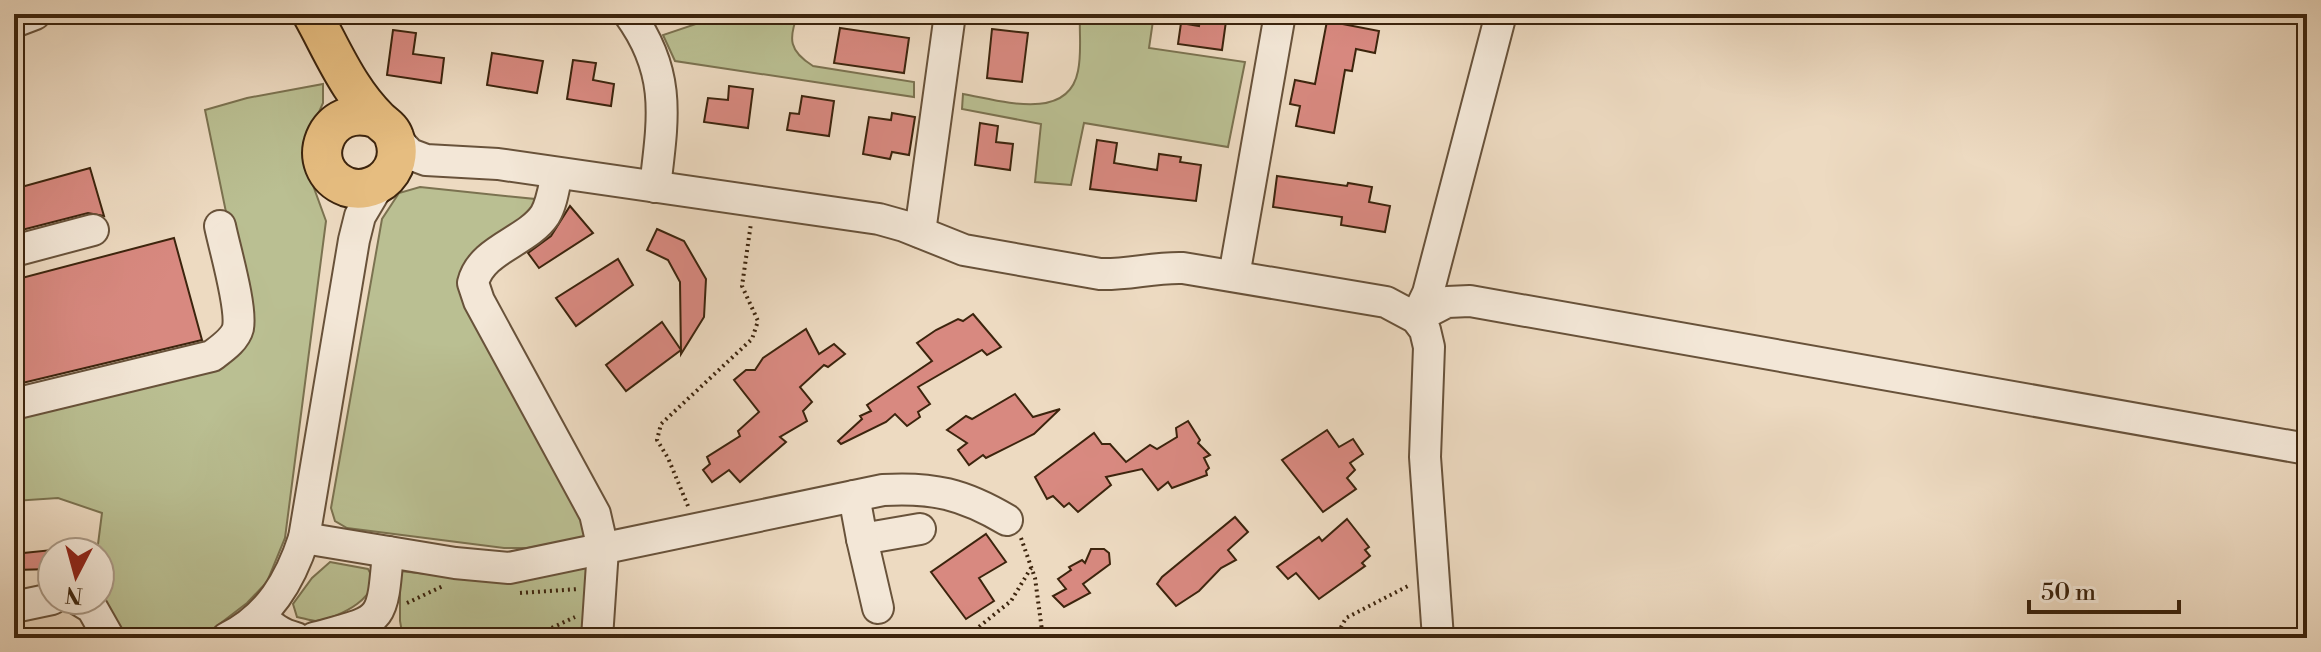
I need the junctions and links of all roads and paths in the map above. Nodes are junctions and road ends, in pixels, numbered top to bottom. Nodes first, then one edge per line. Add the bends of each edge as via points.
1 (35, 14) edge
2 (312, 14) edge
3 (629, 14) edge
4 (950, 14) edge
5 (1280, 14) edge
6 (1501, 14) edge
7 (14, 22) edge
8 (335, 57) junction
9 (336, 123) junction
10 (386, 128) junction
11 (443, 162) junction
12 (557, 173) junction
13 (334, 179) junction
14 (383, 180) junction
15 (655, 187) junction
16 (754, 201) junction
17 (220, 226) dead end
18 (93, 230) dead end
19 (920, 232) junction
20 (353, 244) junction
21 (14, 251) edge
22 (1234, 276) junction
23 (1416, 318) junction
24 (14, 404) edge
25 (2307, 449) edge
26 (854, 496) junction
27 (1007, 520) joint
28 (698, 529) junction
29 (920, 529) dead end
30 (304, 538) junction
31 (862, 539) junction
32 (603, 549) junction
33 (388, 552) junction
34 (1031, 567) junction
35 (1433, 572) junction
36 (457, 588) dead end
37 (513, 593) dead end
38 (601, 596) junction
39 (36, 602) edge
40 (14, 607) edge
41 (878, 608) dead end
42 (261, 615) junction
43 (97, 616) edge
44 (373, 619) junction
45 (109, 638) edge
46 (227, 638) edge
47 (296, 638) edge
48 (314, 638) edge
49 (530, 638) edge
50 (597, 638) edge
51 (965, 638) edge
52 (1043, 638) edge
53 (1335, 638) edge
54 (1438, 638) edge

1 - 7 street
2 - 8 main road
3 - 15 street via 653,52 662,88
4 - 19 street
5 - 22 street
6 - 23 street via 1428,293
8 - 9 main road via 341,88
8 - 10 main road
9 - 10 main road via 361,114
9 - 13 main road via 322,150
10 - 11 street via 410,154
10 - 14 main road via 397,158
11 - 12 street
11 - 14 street
12 - 15 street
12 - 32 street via 539,223 481,265 473,283 595,514
13 - 14 main road via 356,189
13 - 20 street via 350,218
14 - 20 street via 360,216
15 - 16 street
16 - 19 street via 879,219
16 - 28 path via 742,286 758,321 752,339 661,424 657,440
17 - 24 street via 238,312 238,331 229,343 212,356
18 - 21 street
19 - 22 street via 964,250 1100,274 1160,267
20 - 30 street
22 - 23 street via 1386,302
23 - 25 street via 1447,302 1470,301
23 - 35 street via 1429,347 1425,457
26 - 27 street via 917,488 947,492
26 - 28 street
26 - 31 street
27 - 34 path via 1021,538
28 - 32 street
29 - 31 street
30 - 33 street
30 - 42 street via 287,581
31 - 41 street
32 - 33 street via 509,568
32 - 38 street
33 - 44 street via 384,601
34 - 51 path via 1011,601
34 - 52 path
35 - 53 path via 1346,618
35 - 54 street
36 - 44 path via 442,586
37 - 38 path
38 - 49 path
38 - 50 street
39 - 40 street
42 - 46 street
42 - 47 street via 271,627
43 - 45 street
44 - 48 street

